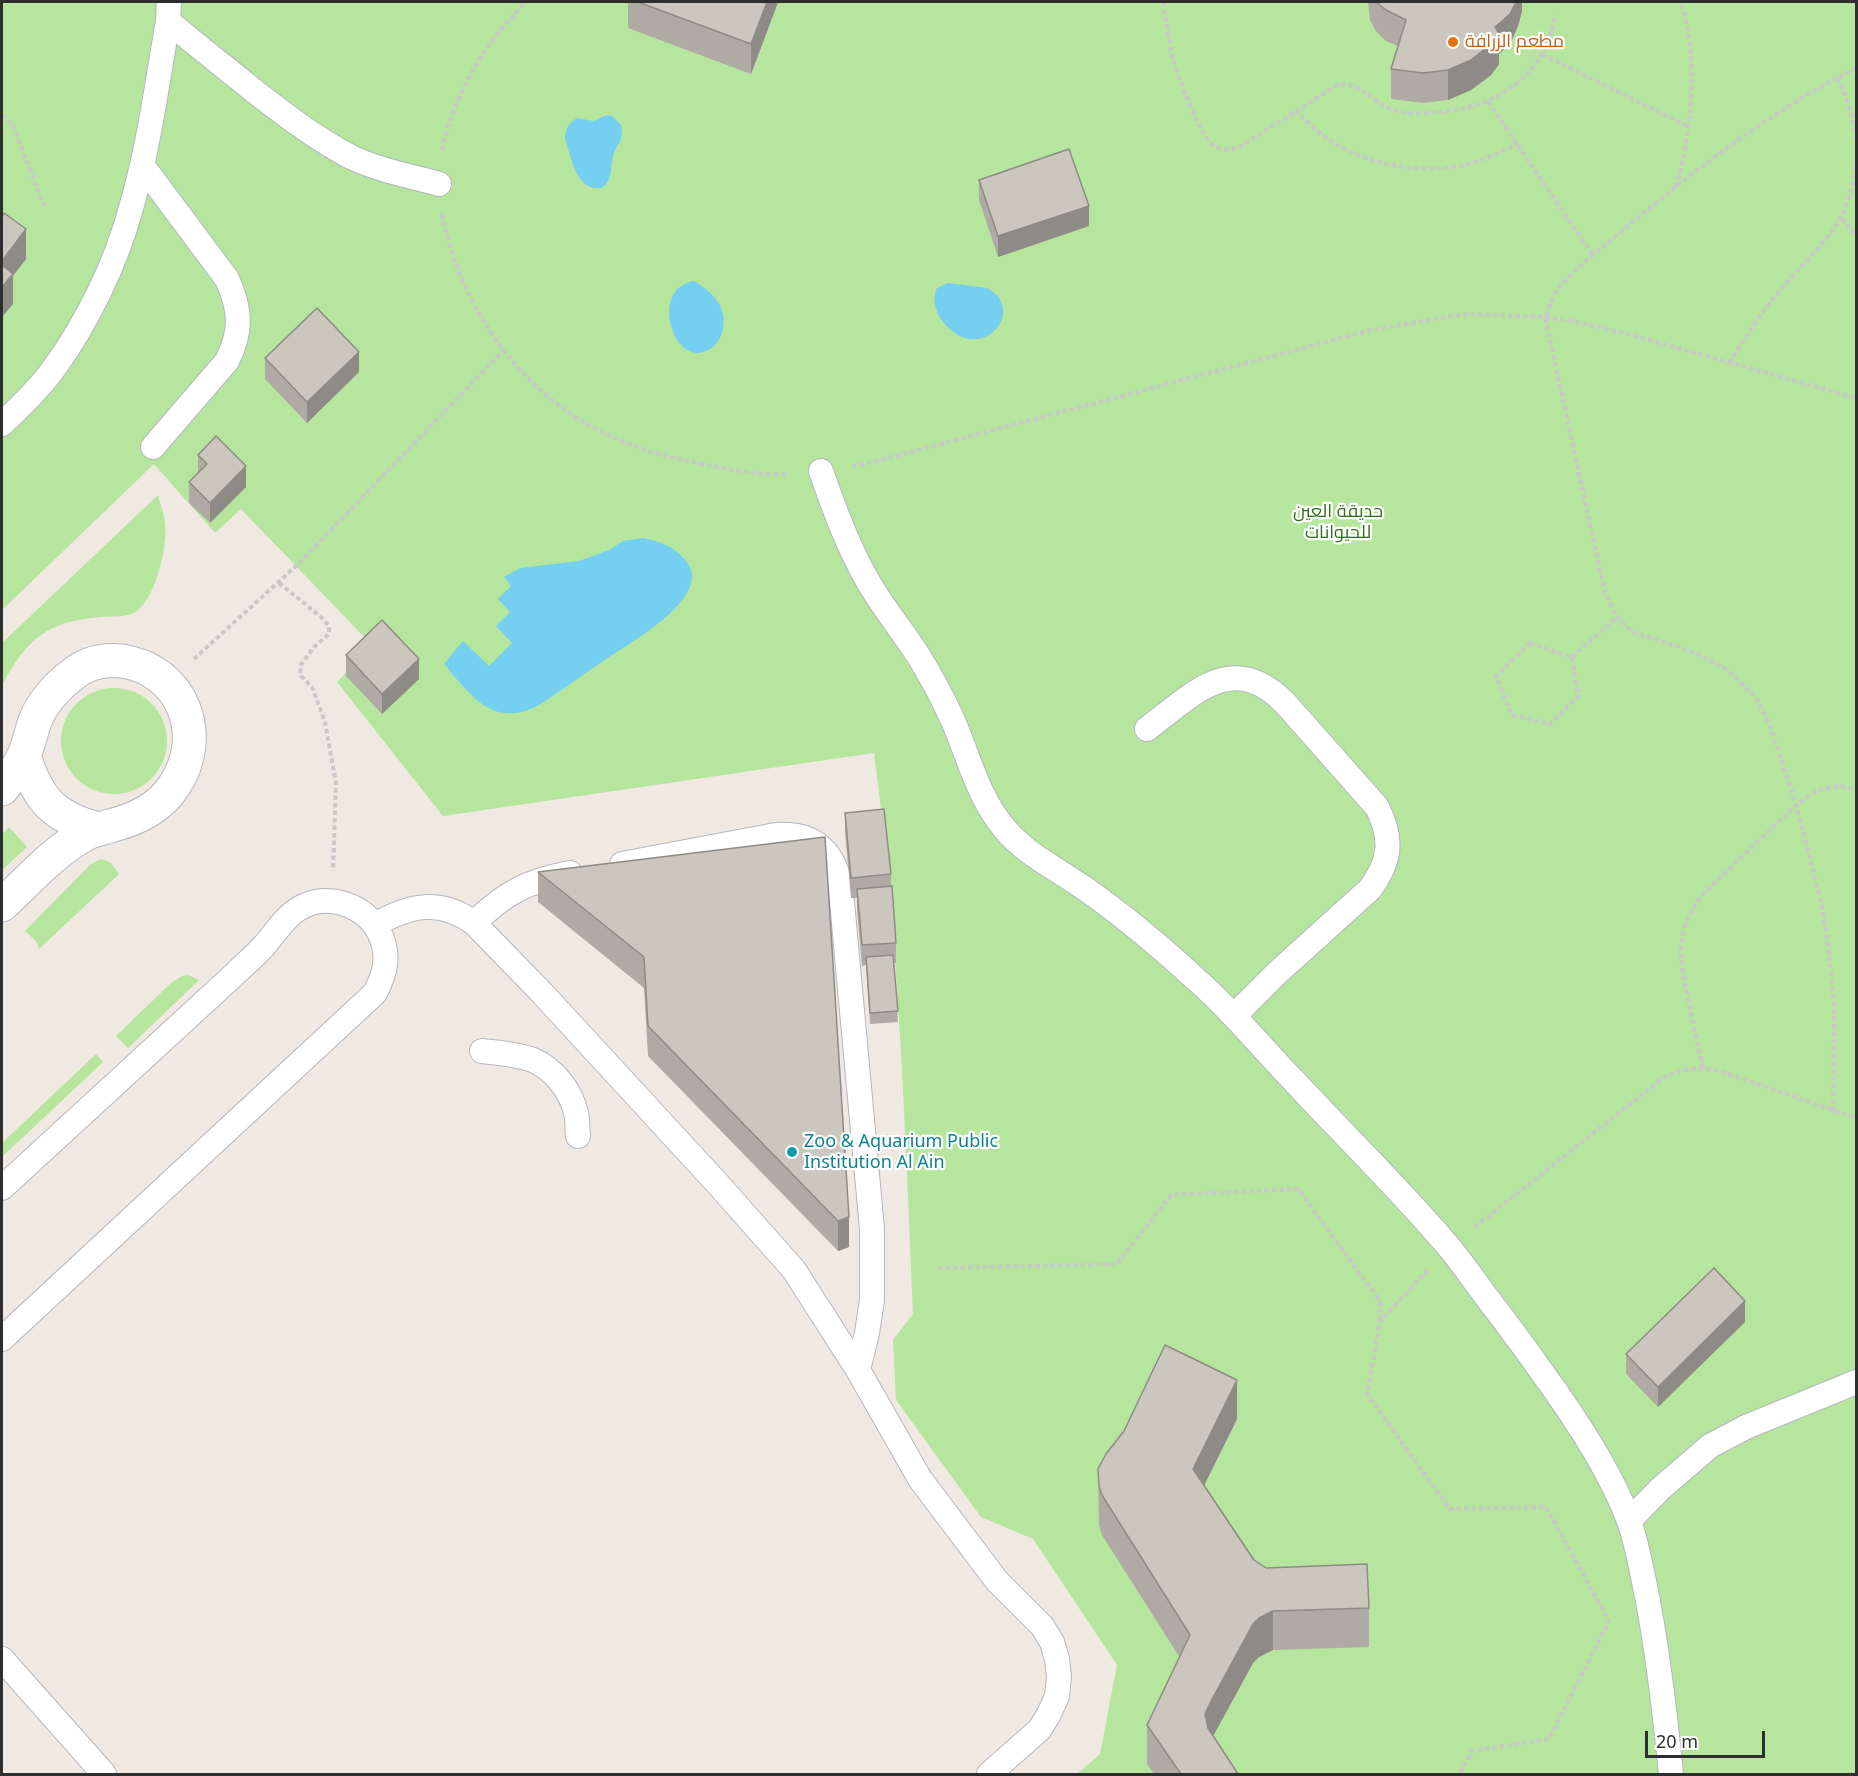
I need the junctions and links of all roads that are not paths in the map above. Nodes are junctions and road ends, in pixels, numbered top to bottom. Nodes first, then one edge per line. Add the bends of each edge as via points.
1 (169, 11) edge
2 (142, 165) junction
3 (439, 184) road end
4 (2, 424) edge
5 (153, 447) dead end
6 (821, 471) road end
7 (1148, 729) dead end
8 (24, 755) junction
9 (2, 789) edge
10 (98, 829) junction
11 (2, 905) edge
12 (474, 923) junction
13 (375, 925) junction
14 (1234, 1016) junction
15 (482, 1051) dead end
16 (578, 1136) dead end
17 (2, 1188) edge
18 (2, 1339) edge
19 (858, 1370) junction
20 (1857, 1382) edge
21 (1629, 1521) junction
22 (2, 1659) edge
23 (104, 1774) edge
24 (989, 1774) edge
25 (1671, 1774) edge

1 - 2 lane
1 - 3 lane via 210,56 324,141 352,158
2 - 4 lane via 115,254 76,336 51,373
2 - 5 lane via 227,279 238,312 235,346 227,362
6 - 14 lane via 874,593 919,657 949,712 980,790 999,821 1023,846 1157,944
7 - 14 lane via 1206,684 1241,678 1257,682 1285,703 1377,807 1385,823 1387,858 1381,875
8 - 9 street
8 - 10 street via 41,796 57,812
8 - 10 street via 44,704 72,674 93,663 135,663 167,682 178,695 189,727 184,768 160,802 143,814
10 - 11 street via 70,844
12 - 13 lane via 447,908 430,907 411,908
12 - 19 lane via 794,1270
12 - 19 lane via 521,887 564,874 776,835 804,837 827,853 835,864 841,891 872,1229 872,1300
13 - 17 lane via 364,913 333,901 300,908 245,965
13 - 18 lane via 386,959 375,993
14 - 21 lane via 1449,1247 1566,1404
15 - 16 lane via 534,1061 553,1073 568,1091 576,1113
19 - 24 lane via 920,1479 997,1581 1042,1626 1055,1650 1059,1677 1057,1696 1049,1714 1039,1730
20 - 21 lane via 1746,1427 1710,1446
21 - 25 lane via 1653,1629
22 - 23 lane

